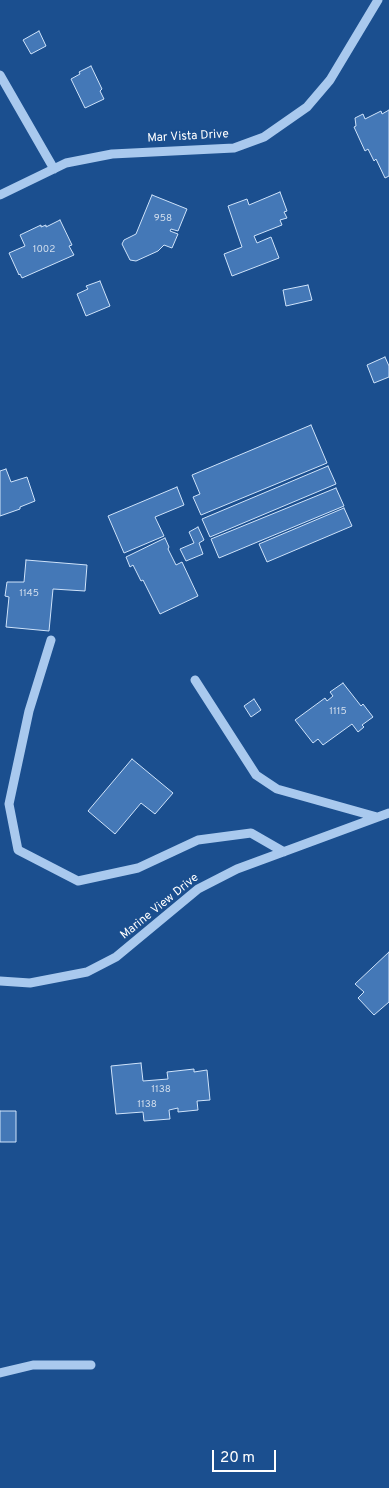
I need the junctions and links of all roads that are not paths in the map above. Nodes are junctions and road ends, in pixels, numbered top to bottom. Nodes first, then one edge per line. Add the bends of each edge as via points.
1 (378, 0) edge
2 (0, 75) edge
3 (54, 169) junction
4 (0, 195) edge
5 (51, 640) dead end
6 (195, 680) dead end
7 (389, 813) edge
8 (377, 818) junction
9 (284, 852) junction
10 (0, 981) edge
11 (91, 1365) dead end
12 (0, 1374) edge

1 - 3 street, Mar Vista Drive via 330,80 307,107 264,137 234,148 112,154 66,163
2 - 3 street
3 - 4 street, Mar Vista Drive
5 - 9 street via 29,711 9,804 18,850 78,881 138,868 198,840 251,833
6 - 8 street via 256,775 277,789
7 - 8 street, Marine View Drive
8 - 9 street, Marine View Drive
9 - 10 street, Marine View Drive via 237,868 198,889 116,957 87,972 30,983
11 - 12 street via 33,1365

